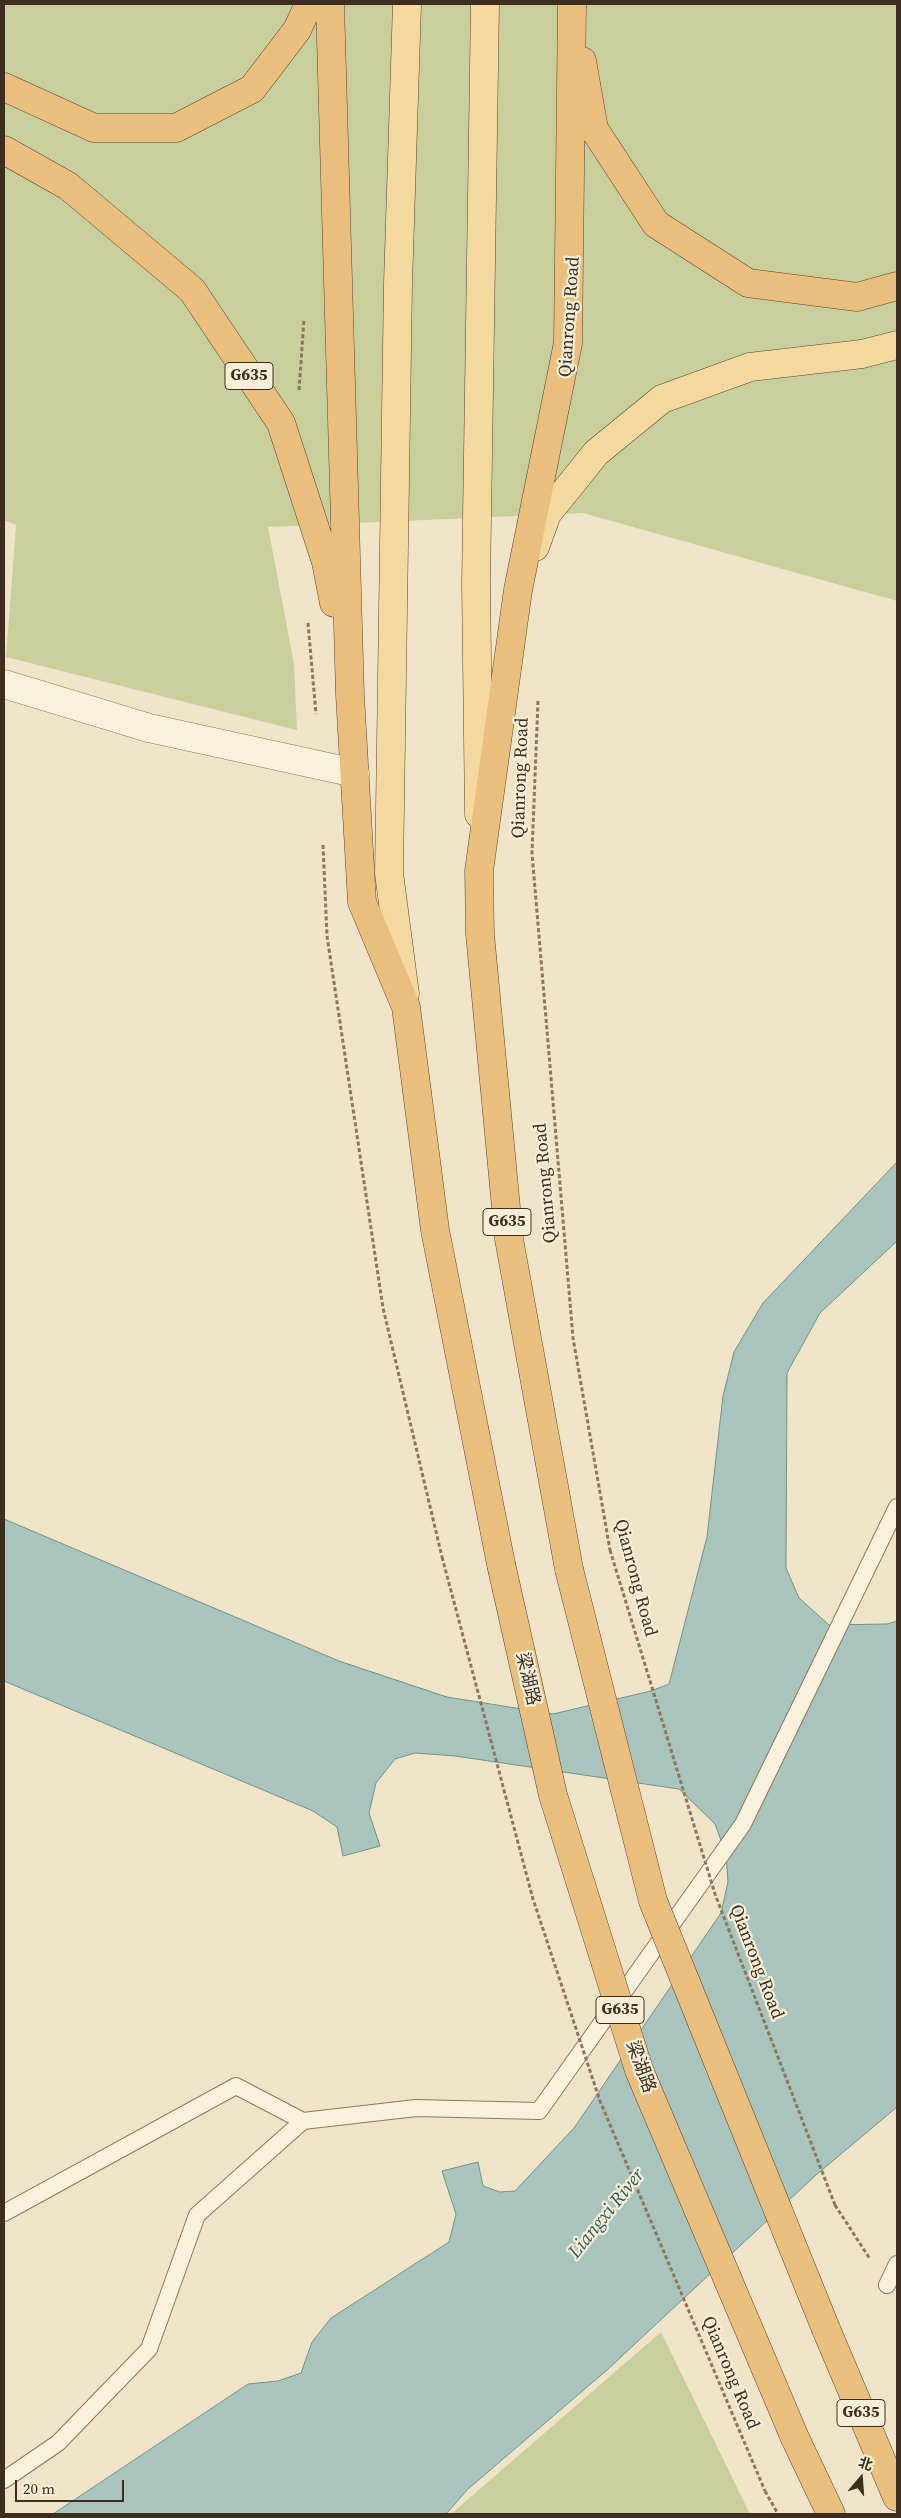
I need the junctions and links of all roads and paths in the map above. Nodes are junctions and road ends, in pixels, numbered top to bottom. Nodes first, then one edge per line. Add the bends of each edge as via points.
1 (309, 4) edge
2 (330, 4) edge
3 (407, 4) edge
4 (484, 4) edge
5 (572, 4) edge
6 (4, 87) edge
7 (4, 150) edge
8 (897, 286) edge
9 (897, 345) edge
10 (518, 590) junction
11 (4, 684) edge
12 (350, 695) junction
13 (538, 698) dead end
14 (355, 773) junction
15 (479, 871) junction
16 (406, 1007) junction
17 (897, 1507) edge
18 (442, 1557) dead end
19 (303, 2121) junction
20 (4, 2213) edge
21 (897, 2264) edge
22 (887, 2285) joint
23 (4, 2480) edge
24 (897, 2497) edge
25 (778, 2514) edge
26 (831, 2514) edge

1 - 6 highway via 297,30 252,89 176,128 94,128
2 - 12 highway
3 - 16 main road via 398,284 389,873
4 - 15 main road via 476,583
5 - 8 highway via 594,129 656,224 748,283 857,297
5 - 10 highway via 568,344
7 - 12 highway, G635 via 68,186 192,290 281,422 326,562
9 - 10 main road via 862,354 750,367 662,399 596,452 547,514
10 - 15 highway
11 - 14 street via 148,728
12 - 14 highway
13 - 22 path, Qianrong Road, bridge via 533,863 573,1338 610,1550 715,1894 835,2205
14 - 16 highway via 362,902
15 - 24 highway, G635, bridge via 480,934 509,1239 569,1569 653,1901
16 - 26 highway, 梁湖路 / G635, bridge via 435,1230 501,1564 553,1795 639,2070 794,2438
17 - 19 lane via 743,1824 539,2110 416,2108
18 - 25 path, Qianrong Road, bridge via 533,1899 600,2101 765,2491
19 - 20 lane via 236,2086
19 - 23 lane via 197,2215 149,2348 58,2443
21 - 22 lane

